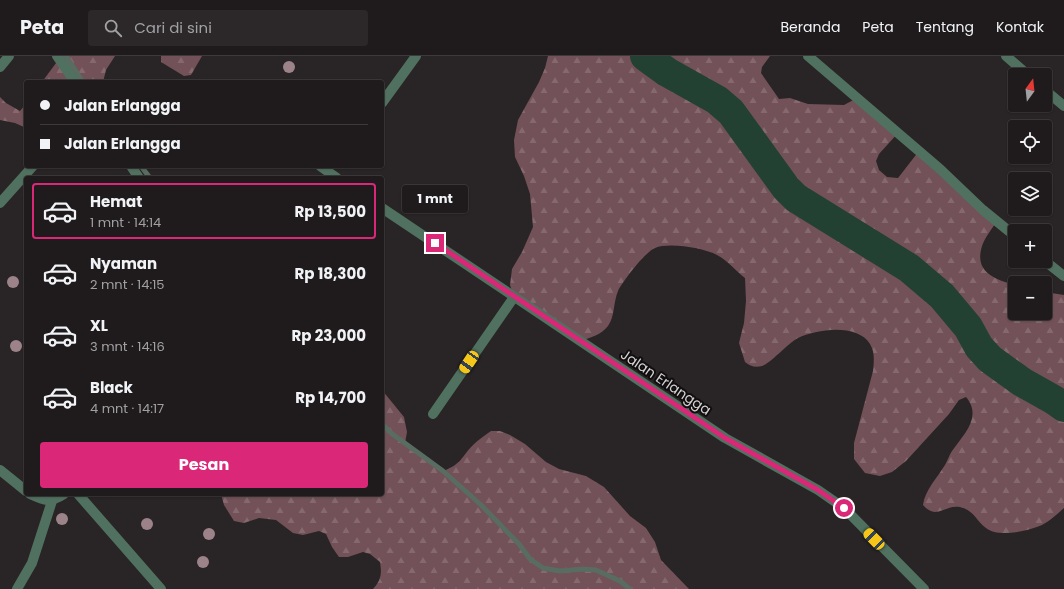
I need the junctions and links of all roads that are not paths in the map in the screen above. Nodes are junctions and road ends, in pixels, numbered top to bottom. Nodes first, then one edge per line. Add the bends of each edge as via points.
1 (9, 56) edge
2 (57, 56) edge
3 (416, 56) edge
4 (808, 56) edge
5 (1006, 56) edge
6 (0, 67) edge
7 (1020, 68) edge
8 (74, 80) edge
9 (1052, 96) edge
10 (384, 100) edge
11 (1064, 106) edge
12 (31, 168) edge
13 (323, 168) edge
14 (332, 174) edge
15 (24, 176) edge
16 (24, 176) edge
17 (0, 203) edge
18 (384, 209) edge
19 (1008, 230) edge
20 (1052, 266) edge
21 (1064, 276) edge
22 (514, 297) junction
23 (433, 414) dead end
24 (0, 470) edge
25 (24, 489) edge
26 (34, 496) edge
27 (61, 496) edge
28 (80, 496) edge
29 (52, 501) junction
30 (17, 589) edge
31 (161, 589) edge
32 (924, 589) edge

1 - 6 street
2 - 8 street
3 - 10 street
4 - 19 street
5 - 7 street
9 - 11 street
12 - 16 street
13 - 14 street
15 - 17 street
18 - 22 street, Jalan Erlangga
20 - 21 street
22 - 23 street
22 - 32 street, Jalan Erlangga via 725,438 818,490 844,508
24 - 25 street
26 - 29 street
27 - 29 street
28 - 31 street
29 - 30 street via 32,563

